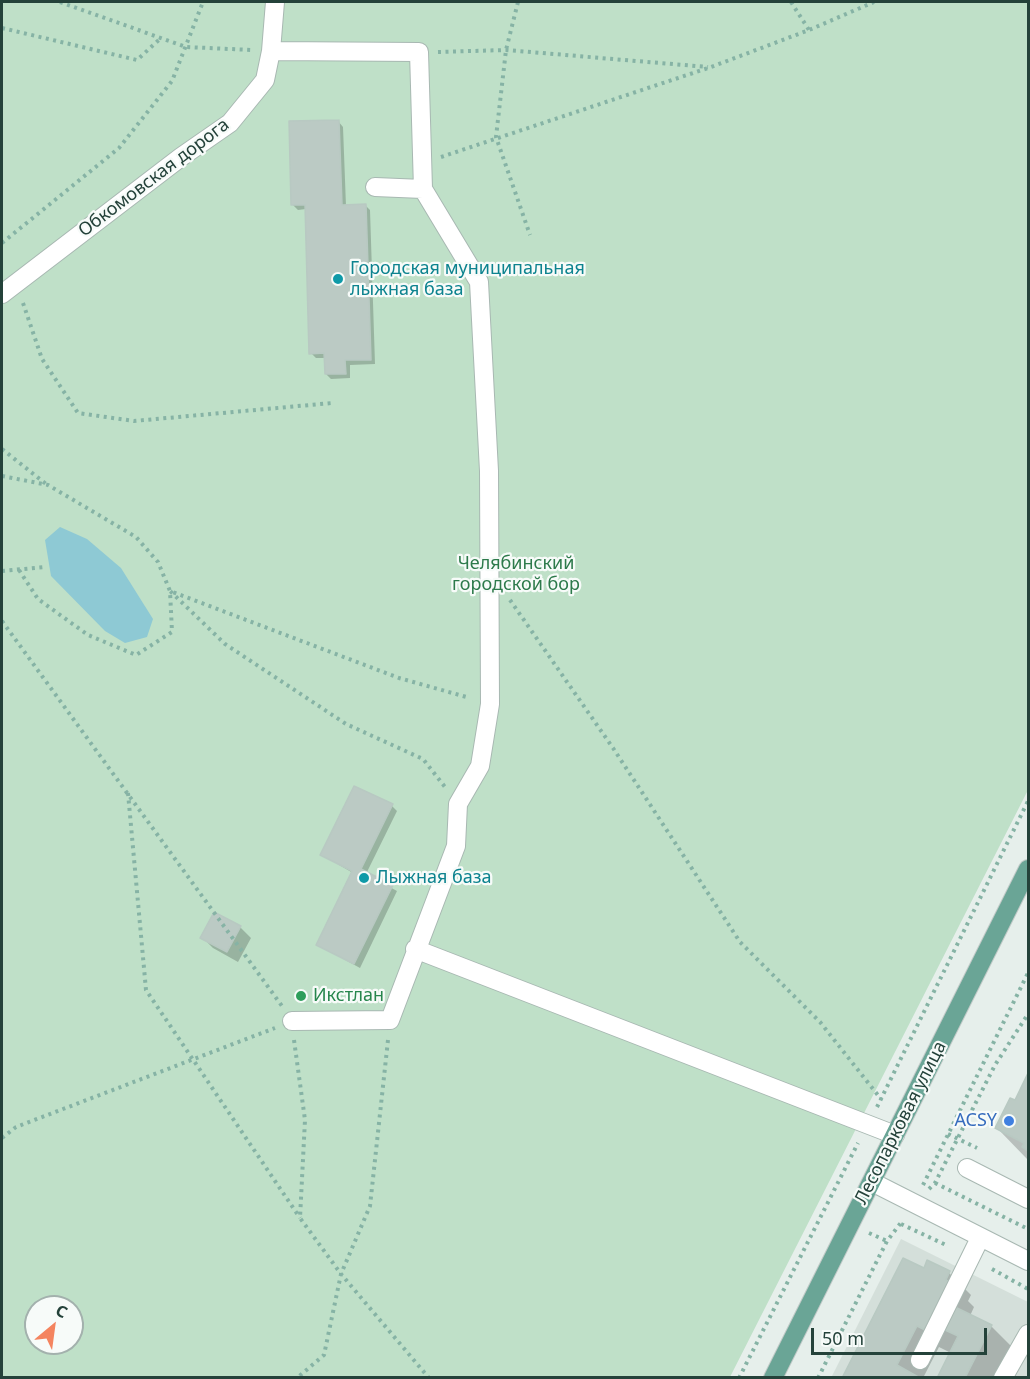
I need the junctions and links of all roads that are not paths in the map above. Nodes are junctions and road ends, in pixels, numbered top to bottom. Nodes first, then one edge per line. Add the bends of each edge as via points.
1 (275, 2) edge
2 (271, 51) junction
3 (375, 188) dead end
4 (423, 189) junction
5 (9, 288) edge
6 (1029, 869) edge
7 (415, 949) junction
8 (292, 1021) road end
9 (895, 1135) junction
10 (967, 1168) dead end
11 (872, 1182) junction
12 (1029, 1199) edge
13 (980, 1238) junction
14 (1029, 1262) edge
15 (1029, 1334) edge
16 (920, 1360) dead end
17 (772, 1377) edge
18 (1003, 1377) edge

1 - 2 street, Обкомовская дорога
2 - 4 street via 419,52
2 - 5 street, Обкомовская дорога via 265,80 230,123
3 - 4 street
4 - 7 street via 479,282 489,471 490,704 480,766 458,804 456,846
6 - 9 main road, Лесопарковая улица
7 - 8 street via 390,1020
7 - 9 street
9 - 11 main road, Лесопарковая улица
10 - 12 street
11 - 13 street
11 - 17 main road, Лесопарковая улица
13 - 14 street
13 - 16 street
15 - 18 street

